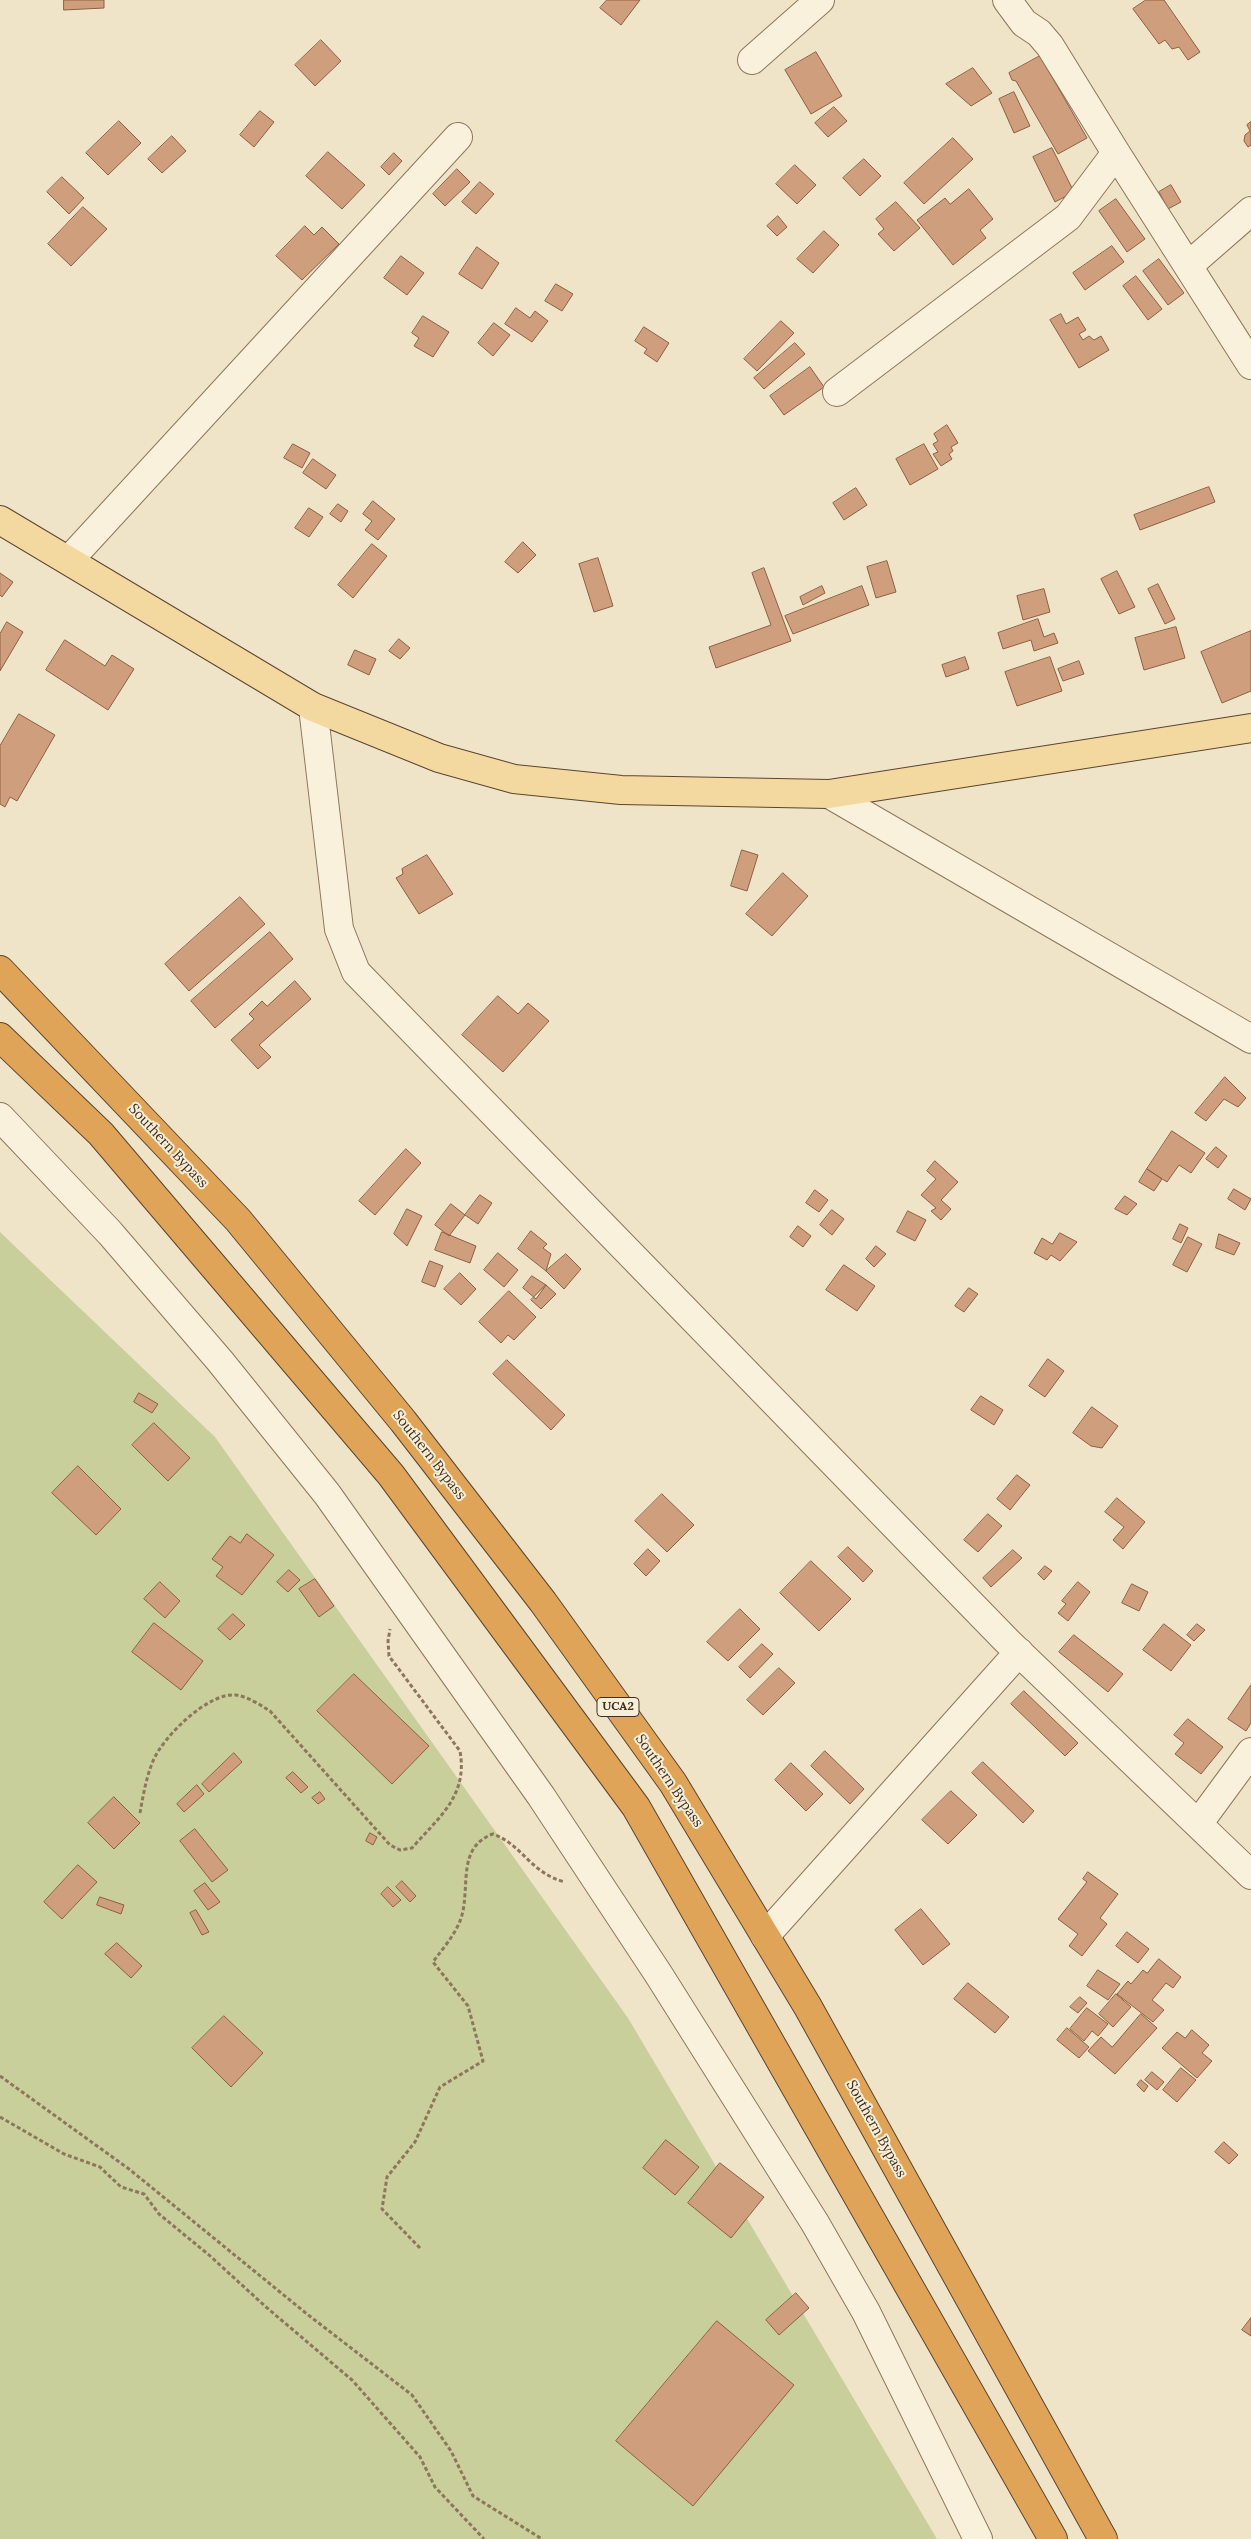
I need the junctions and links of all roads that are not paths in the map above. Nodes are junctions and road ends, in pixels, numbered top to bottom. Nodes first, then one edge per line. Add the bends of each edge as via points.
1 (820, 0) edge
2 (1007, 0) edge
3 (752, 60) dead end
4 (458, 137) dead end
5 (1116, 153) junction
6 (1251, 211) edge
7 (1188, 266) junction
8 (1251, 365) edge
9 (837, 392) dead end
10 (0, 520) edge
11 (70, 559) junction
12 (313, 707) junction
13 (1251, 728) edge
14 (829, 794) junction
15 (0, 970) edge
16 (0, 1036) edge
17 (1251, 1039) edge
18 (0, 1117) edge
19 (1019, 1652) junction
20 (1251, 1752) edge
21 (1198, 1824) junction
22 (1251, 1875) edge
23 (765, 1936) junction
24 (978, 2539) edge
25 (1053, 2539) edge
26 (1103, 2539) edge

1 - 3 street
2 - 5 street via 1024,23 1050,46
4 - 11 street
5 - 7 street
5 - 9 street via 1068,217
6 - 7 street
7 - 8 street
10 - 11 main road
11 - 12 main road
12 - 14 main road via 439,758 514,779 622,790
12 - 19 street via 339,929 356,972
13 - 14 main road
14 - 17 street
15 - 23 highway, Southern Bypass / UCA2 via 238,1220 403,1421 543,1602 673,1783
16 - 25 highway via 101,1134 392,1475 636,1807
18 - 24 street via 110,1233 220,1361 327,1494 535,1788 605,1892 815,2223 866,2312
19 - 21 street
19 - 23 street
20 - 21 street
21 - 22 street
23 - 26 highway, Southern Bypass / UCA2 via 813,2015

